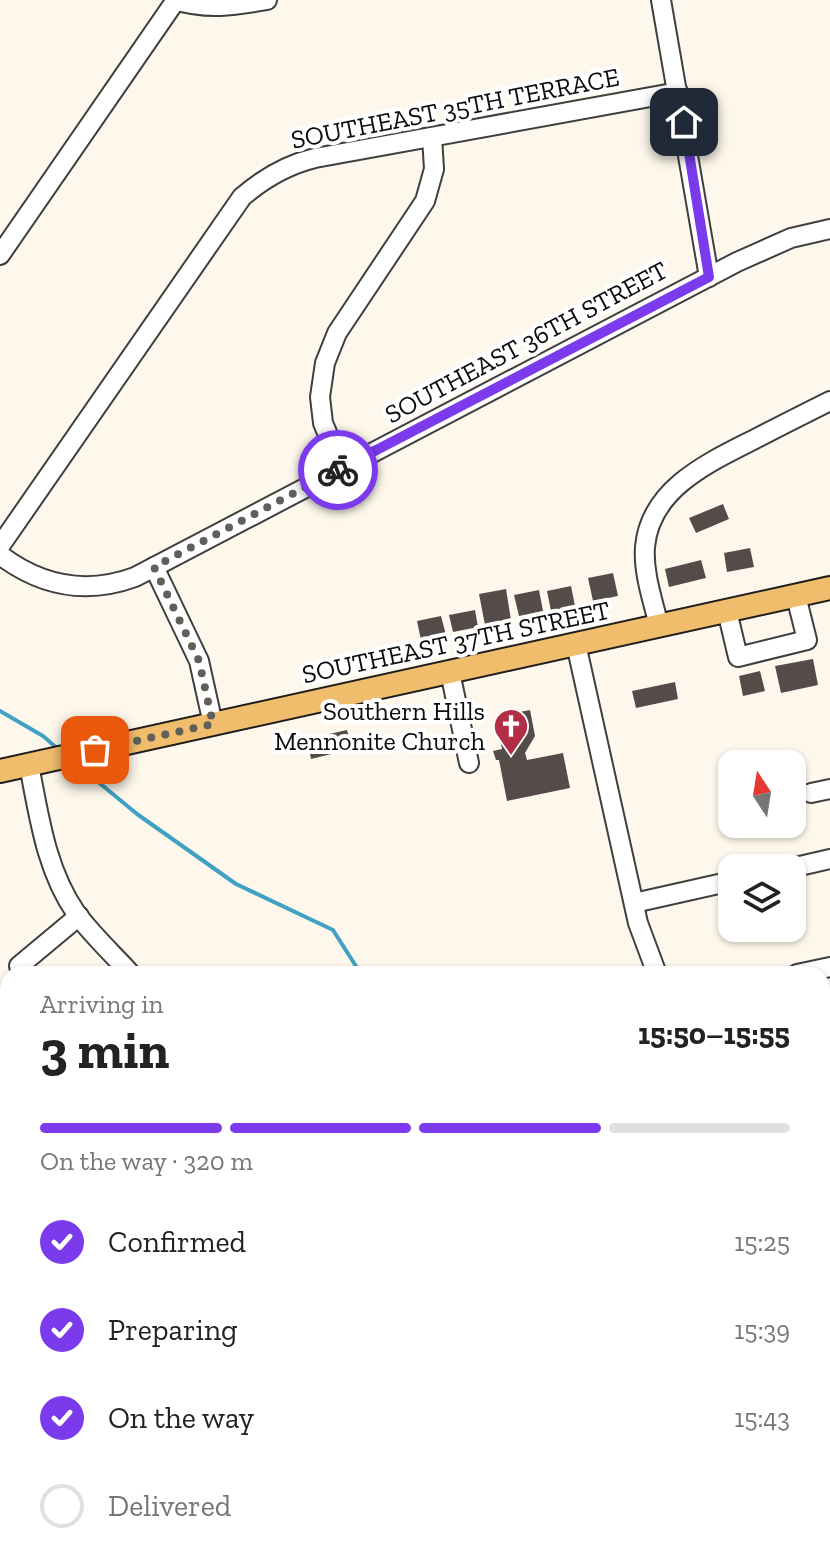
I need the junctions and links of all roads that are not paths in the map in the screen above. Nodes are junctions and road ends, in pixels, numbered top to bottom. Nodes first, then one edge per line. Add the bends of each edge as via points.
1 (175, 0) edge
2 (267, 0) edge
3 (661, 0) edge
4 (678, 92) junction
5 (432, 137) junction
6 (830, 229) edge
7 (0, 255) edge
8 (709, 277) junction
9 (830, 401) edge
10 (342, 468) junction
11 (0, 546) edge
12 (0, 555) edge
13 (154, 567) junction
14 (830, 588) edge
15 (796, 596) junction
16 (727, 611) junction
17 (659, 626) junction
18 (576, 644) junction
19 (450, 672) junction
20 (213, 724) junction
21 (469, 763) dead end
22 (33, 764) junction
23 (0, 771) edge
24 (830, 789) edge
25 (811, 793) dead end
26 (830, 859) edge
27 (806, 865) edge
28 (718, 884) edge
29 (634, 903) junction
30 (79, 916) junction
31 (19, 966) dead end
32 (124, 966) edge
33 (654, 966) edge

1 - 2 street via 222,8
1 - 7 street
3 - 4 street
4 - 5 street, SOUTHEAST 35TH TERRACE
4 - 8 street
5 - 10 street via 434,169 425,201 337,333 325,363 323,423
5 - 11 street, SOUTHEAST 35TH TERRACE via 300,162 272,174 242,197
6 - 8 street, SOUTHEAST 36TH STREET via 776,243
8 - 10 street, SOUTHEAST 36TH STREET
9 - 17 street via 702,466 660,506 647,534 645,562
10 - 13 street, SOUTHEAST 36TH STREET
12 - 13 street, SOUTHEAST 36TH STREET via 32,576 77,587 125,581
13 - 20 street via 199,661
14 - 15 main road, SOUTHEAST 37TH STREET
15 - 16 main road, SOUTHEAST 37TH STREET
15 - 16 street via 807,640 738,657
16 - 17 main road, SOUTHEAST 37TH STREET
17 - 18 main road, SOUTHEAST 37TH STREET
18 - 19 main road, SOUTHEAST 37TH STREET
18 - 29 street
19 - 20 main road, SOUTHEAST 37TH STREET
19 - 21 street
20 - 22 main road, SOUTHEAST 37TH STREET
22 - 23 main road, SOUTHEAST 37TH STREET
22 - 30 street via 53,868
24 - 25 street
26 - 27 street
28 - 29 street
29 - 33 street
30 - 31 street
30 - 32 street

